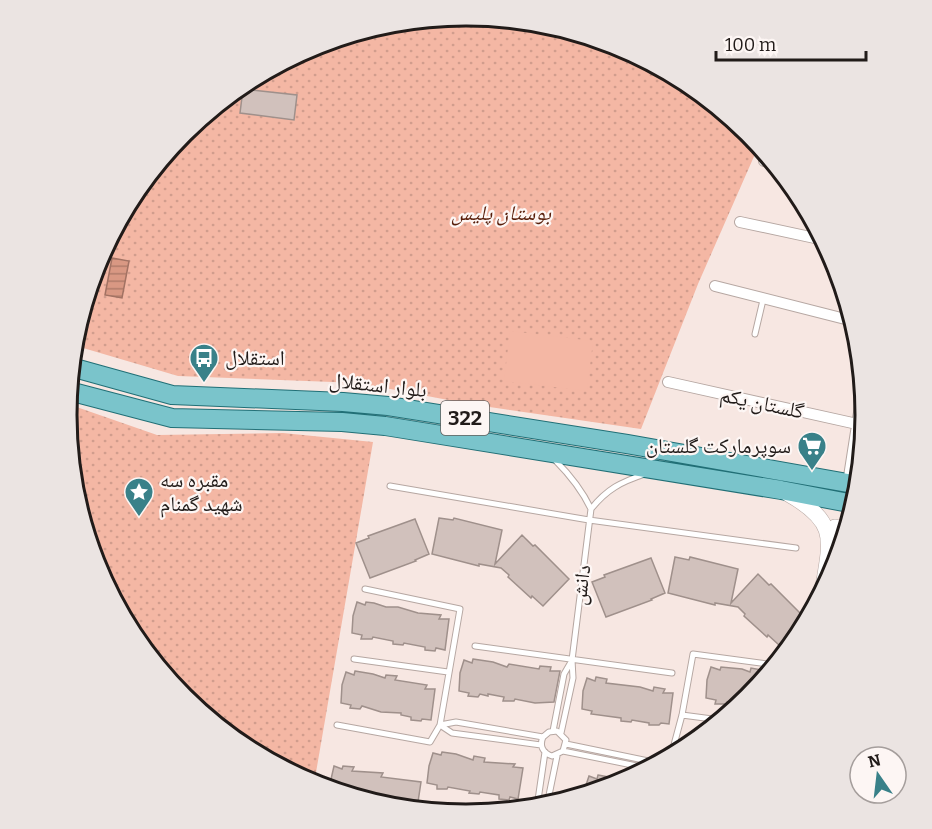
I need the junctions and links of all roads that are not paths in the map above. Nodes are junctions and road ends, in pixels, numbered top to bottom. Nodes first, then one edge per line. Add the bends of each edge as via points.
1 (740, 222) dead end
2 (813, 238) edge
3 (715, 286) dead end
4 (764, 300) junction
5 (843, 319) edge
6 (755, 334) dead end
7 (80, 369) edge
8 (668, 382) dead end
9 (78, 395) edge
10 (855, 423) edge
11 (547, 452) junction
12 (658, 470) junction
13 (849, 483) edge
14 (390, 486) dead end
15 (780, 490) junction
16 (845, 502) edge
17 (591, 509) junction
18 (589, 520) junction
19 (838, 528) edge
20 (829, 535) junction
21 (796, 548) dead end
22 (826, 561) edge
23 (364, 589) dead end
24 (475, 646) dead end
25 (354, 659) dead end
26 (572, 660) junction
27 (764, 664) edge
28 (448, 672) junction
29 (672, 673) dead end
30 (682, 715) junction
31 (708, 718) edge
32 (337, 725) dead end
33 (440, 725) junction
34 (553, 731) junction
35 (561, 733) junction
36 (543, 737) junction
37 (675, 742) edge
38 (566, 744) junction
39 (541, 745) junction
40 (563, 751) junction
41 (545, 752) junction
42 (557, 756) junction
43 (643, 760) edge
44 (633, 765) edge
45 (549, 794) edge
46 (539, 797) edge

1 - 2 street
3 - 4 street
4 - 5 street
4 - 6 lane
7 - 13 main road, بلوار استقلال / 322 via 172,395 388,406
8 - 10 street, گلستان یکم
9 - 11 main road, بلوار استقلال / 322 via 172,418 362,424
11 - 12 main road, بلوار استقلال / 322
11 - 17 lane via 572,477
12 - 15 main road, بلوار استقلال / 322
12 - 17 lane via 613,487
14 - 18 lane
15 - 16 main road, بلوار استقلال / 322
15 - 20 main road via 807,505 822,520
17 - 18 lane, دانش
18 - 21 lane
18 - 26 lane, دانش
19 - 20 main road
20 - 22 main road
23 - 28 lane via 460,609
24 - 26 lane
25 - 28 lane
26 - 29 lane
26 - 34 lane, دانش via 564,674
26 - 35 lane, دانش via 573,678
27 - 30 lane via 693,654
28 - 33 lane
30 - 31 lane
30 - 37 lane
32 - 33 lane via 430,742
33 - 36 lane via 456,722
33 - 39 lane via 452,733
34 - 35 lane
34 - 36 lane
35 - 38 lane
36 - 39 lane
38 - 40 lane
38 - 43 lane
39 - 41 lane
40 - 42 lane
40 - 44 lane
41 - 42 lane
41 - 46 lane
42 - 45 lane

